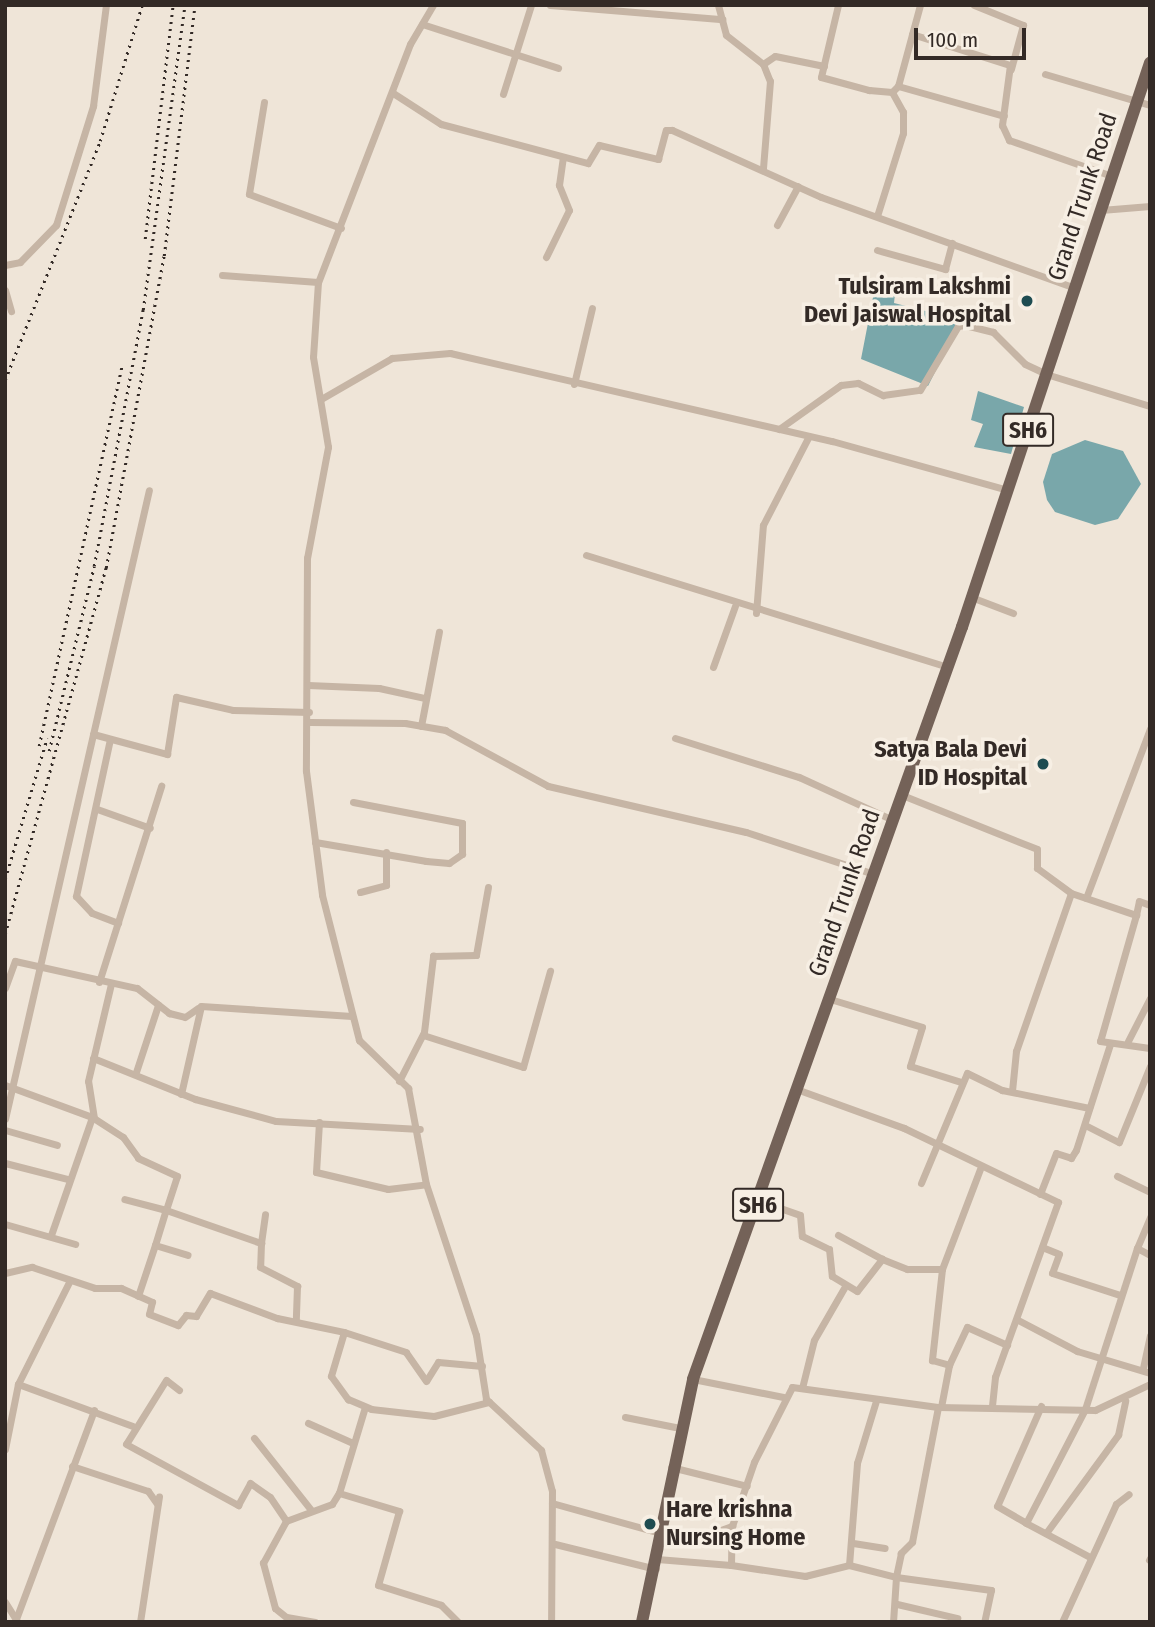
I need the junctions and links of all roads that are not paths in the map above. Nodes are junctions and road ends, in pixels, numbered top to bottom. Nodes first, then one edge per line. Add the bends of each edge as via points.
1 (106, 5) edge
2 (433, 5) edge
3 (531, 5) edge
4 (550, 5) edge
5 (718, 5) edge
6 (838, 5) edge
7 (920, 5) edge
8 (974, 5) edge
9 (1001, 9) edge
10 (722, 19) junction
11 (422, 23) junction
12 (912, 34) junction
13 (514, 57) junction
14 (1150, 62) edge
15 (763, 64) junction
16 (824, 66) junction
17 (558, 68) dead end
18 (1011, 69) junction
19 (1045, 74) dead end
20 (895, 89) junction
21 (393, 93) junction
22 (503, 94) dead end
23 (264, 102) dead end
24 (1143, 103) edge
25 (1004, 116) junction
26 (563, 157) junction
27 (764, 168) junction
28 (1112, 176) junction
29 (798, 186) junction
30 (1150, 206) edge
31 (1101, 210) junction
32 (877, 216) junction
33 (777, 225) dead end
34 (341, 228) junction
35 (952, 243) junction
36 (877, 250) dead end
37 (546, 257) dead end
38 (5, 265) edge
39 (222, 275) dead end
40 (318, 282) junction
41 (1075, 288) junction
42 (5, 290) edge
43 (592, 308) dead end
44 (10, 311) dead end
45 (1046, 374) junction
46 (574, 384) junction
47 (321, 399) junction
48 (1150, 406) edge
49 (779, 429) junction
50 (809, 436) junction
51 (149, 490) dead end
52 (1008, 490) junction
53 (586, 555) dead end
54 (971, 597) junction
55 (735, 606) junction
56 (756, 613) junction
57 (1013, 613) dead end
58 (439, 632) dead end
59 (713, 667) dead end
60 (947, 667) junction
61 (308, 685) junction
62 (424, 698) junction
63 (309, 712) junction
64 (310, 722) junction
65 (421, 726) junction
66 (1150, 729) edge
67 (93, 734) junction
68 (675, 738) dead end
69 (110, 739) junction
70 (161, 786) dead end
71 (902, 795) junction
72 (353, 802) dead end
73 (97, 809) junction
74 (893, 820) junction
75 (150, 828) junction
76 (315, 842) junction
77 (386, 852) junction
78 (874, 874) junction
79 (488, 887) dead end
80 (360, 892) dead end
81 (1071, 893) junction
82 (1086, 898) junction
83 (1150, 905) edge
84 (1136, 915) junction
85 (118, 923) junction
86 (40, 968) junction
87 (550, 971) dead end
88 (99, 982) junction
89 (111, 985) junction
90 (5, 988) edge
91 (1150, 998) edge
92 (830, 999) junction
93 (158, 1005) junction
94 (201, 1006) junction
95 (352, 1016) junction
96 (423, 1035) junction
97 (1128, 1041) junction
98 (1110, 1044) junction
99 (1150, 1048) edge
100 (93, 1058) junction
101 (1150, 1066) edge
102 (136, 1072) junction
103 (398, 1081) junction
104 (961, 1082) junction
105 (9, 1086) edge
106 (799, 1090) junction
107 (1012, 1091) junction
108 (181, 1094) junction
109 (1089, 1108) junction
110 (93, 1118) junction
111 (5, 1119) edge
112 (319, 1122) junction
113 (1085, 1125) junction
114 (420, 1129) junction
115 (5, 1130) edge
116 (937, 1144) junction
117 (57, 1145) dead end
118 (5, 1163) edge
119 (980, 1169) junction
120 (1117, 1176) dead end
121 (68, 1179) junction
122 (921, 1183) dead end
123 (426, 1184) junction
124 (1150, 1192) edge
125 (1040, 1194) junction
126 (124, 1199) dead end
127 (760, 1201) junction
128 (166, 1210) junction
129 (265, 1214) dead end
130 (1150, 1217) edge
131 (5, 1224) edge
132 (51, 1235) junction
133 (838, 1235) dead end
134 (261, 1242) junction
135 (75, 1244) dead end
136 (155, 1245) junction
137 (1042, 1247) junction
138 (1137, 1248) junction
139 (187, 1255) dead end
140 (1150, 1255) edge
141 (882, 1259) junction
142 (942, 1269) junction
143 (5, 1273) edge
144 (70, 1280) junction
145 (844, 1288) junction
146 (1120, 1295) junction
147 (138, 1296) junction
148 (1018, 1320) junction
149 (296, 1321) junction
150 (344, 1332) junction
151 (1150, 1336) edge
152 (1007, 1345) junction
153 (1099, 1357) junction
154 (949, 1365) junction
155 (482, 1366) junction
156 (1146, 1371) edge
157 (693, 1379) junction
158 (18, 1384) junction
159 (1150, 1384) edge
160 (802, 1388) junction
161 (179, 1390) dead end
162 (783, 1397) junction
163 (876, 1401) junction
164 (1125, 1401) junction
165 (489, 1402) junction
166 (992, 1406) junction
167 (1041, 1406) junction
168 (365, 1407) junction
169 (940, 1407) junction
170 (1086, 1409) junction
171 (94, 1410) junction
172 (625, 1417) dead end
173 (308, 1423) dead end
174 (133, 1426) junction
175 (680, 1428) junction
176 (254, 1438) dead end
177 (353, 1443) junction
178 (5, 1449) edge
179 (72, 1466) junction
180 (671, 1467) junction
181 (747, 1486) junction
182 (338, 1493) junction
183 (1129, 1494) dead end
184 (552, 1503) junction
185 (311, 1510) junction
186 (286, 1521) junction
187 (1026, 1523) junction
188 (732, 1526) junction
189 (1046, 1532) junction
190 (660, 1533) junction
191 (853, 1543) junction
192 (555, 1544) junction
193 (885, 1548) dead end
194 (1090, 1557) junction
195 (657, 1564) junction
196 (731, 1565) junction
197 (849, 1565) junction
198 (896, 1577) junction
199 (5, 1602) edge
200 (897, 1604) junction
201 (957, 1618) dead end
202 (17, 1621) edge
203 (140, 1622) edge
204 (315, 1622) edge
205 (458, 1622) edge
206 (551, 1622) edge
207 (642, 1622) edge
208 (893, 1622) edge
209 (985, 1622) edge
210 (1062, 1622) edge

1 - 38 street via 93,106 56,225 20,262
2 - 11 street
3 - 13 street
4 - 10 street
5 - 10 street
6 - 16 street
7 - 12 street
8 - 9 street
9 - 18 street via 1023,25
10 - 15 street via 726,36
11 - 13 street
11 - 21 street
12 - 18 street
12 - 20 street
13 - 17 street
13 - 22 street
14 - 24 main road, Grand Trunk Road / SH6
15 - 16 street via 775,56
15 - 27 street via 770,81
16 - 20 street via 821,77
18 - 25 street
19 - 24 street
20 - 25 street
20 - 32 street via 904,111 903,133
21 - 26 street via 441,124
21 - 34 street
23 - 34 street via 249,194
24 - 28 main road, Grand Trunk Road / SH6
25 - 28 street via 1009,140
26 - 27 street via 588,163 599,145 658,159 672,130
26 - 37 street via 559,185 569,210
27 - 29 street
28 - 31 main road, Grand Trunk Road / SH6
29 - 32 street
29 - 33 street
30 - 31 street
31 - 41 main road, Grand Trunk Road / SH6
32 - 35 street
34 - 40 street
35 - 36 street via 945,270
35 - 41 street
39 - 40 street
40 - 47 street via 313,338
41 - 45 main road, Grand Trunk Road / SH6
42 - 44 street
43 - 46 street
45 - 48 street
45 - 49 street via 1025,364 993,332 958,326 920,390 883,395 858,383 841,385
45 - 52 main road, Grand Trunk Road / SH6
46 - 47 street via 450,353 391,358
46 - 49 street
47 - 61 street via 328,447 307,558
49 - 50 street
50 - 52 street
50 - 56 street via 763,525
51 - 67 street
52 - 54 main road, Grand Trunk Road / SH6
53 - 55 street
54 - 57 street
54 - 60 main road, Grand Trunk Road / SH6
55 - 56 street
55 - 59 street
56 - 60 street via 821,624
58 - 62 street
60 - 71 main road, Grand Trunk Road / SH6
61 - 62 street via 379,688
61 - 63 street
62 - 65 street
63 - 64 street
63 - 69 street via 233,710 176,697 167,754
64 - 65 street
64 - 76 street via 306,771
65 - 78 street via 445,730 548,786 746,832
66 - 82 street
67 - 69 street
67 - 86 street
68 - 74 street via 799,778
69 - 73 street
70 - 75 street
71 - 74 main road, Grand Trunk Road / SH6
71 - 81 street via 1037,849 1037,869
72 - 77 street via 462,823 462,853 449,863
73 - 75 street
73 - 85 street via 76,896 92,914
74 - 78 main road, Grand Trunk Road / SH6
75 - 85 street
76 - 77 street
76 - 95 street
77 - 80 street via 386,885
78 - 92 main road, Grand Trunk Road / SH6
79 - 96 street via 476,955 433,956
81 - 82 street
81 - 107 street via 1022,1032
82 - 84 street
83 - 84 street via 1139,901
84 - 98 street via 1100,1041
85 - 88 street
86 - 88 street
86 - 90 street via 15,961
86 - 105 street
87 - 96 street via 523,1067
88 - 89 street
89 - 93 street via 137,988
89 - 100 street
91 - 97 street
92 - 104 street via 922,1027 910,1066
92 - 106 main road, Grand Trunk Road / SH6
93 - 94 street via 185,1017
93 - 102 street
94 - 95 street
94 - 108 street
95 - 103 street via 359,1040
96 - 103 street
97 - 98 street
97 - 99 street
98 - 109 street
100 - 102 street
100 - 110 street via 88,1081
101 - 113 street via 1119,1142
102 - 108 street
103 - 114 street via 408,1088
104 - 107 street via 967,1073
104 - 116 street
105 - 110 street
105 - 111 street
106 - 116 street
106 - 127 main road, Grand Trunk Road / SH6
107 - 109 street
108 - 112 street via 276,1121
109 - 113 street
110 - 121 street
110 - 128 street via 123,1137 138,1158 177,1176
112 - 114 street
112 - 123 street via 316,1172 388,1189
113 - 125 street via 1071,1158 1056,1153
114 - 123 street
115 - 117 street
116 - 119 street
116 - 122 street
118 - 121 street
119 - 125 street
119 - 142 street
120 - 124 street
121 - 132 street
123 - 155 street via 445,1224
125 - 137 street via 1058,1202
126 - 128 street
127 - 145 street via 800,1215 802,1236 829,1249 832,1276
127 - 157 main road, Grand Trunk Road / SH6
128 - 134 street
128 - 136 street
129 - 134 street
130 - 138 street
131 - 132 street
132 - 135 street
133 - 141 street
134 - 149 street via 260,1267 297,1286
136 - 139 street
136 - 147 street
137 - 146 street via 1059,1254 1052,1273
137 - 148 street
138 - 140 street
138 - 146 street
141 - 142 street via 907,1269
141 - 145 street via 857,1291
142 - 154 street via 932,1360
143 - 144 street via 32,1267
144 - 147 street
144 - 158 street
145 - 160 street via 814,1340
146 - 153 street
147 - 149 street via 152,1302 149,1314 178,1325 186,1315 195,1316 209,1293
148 - 152 street
148 - 153 street
149 - 150 street
150 - 155 street via 406,1352 426,1381 438,1362
150 - 168 street via 331,1376 348,1399
151 - 156 street
152 - 154 street via 967,1327
152 - 166 street
153 - 156 street
153 - 170 street
154 - 169 street
155 - 165 street
157 - 162 street
157 - 175 main road, Grand Trunk Road / SH6
158 - 171 street via 72,1408 74,1402
158 - 178 street
159 - 164 street
160 - 162 street via 792,1387
160 - 163 street
161 - 174 street via 166,1380
162 - 181 street
163 - 169 street
163 - 191 street via 857,1463
164 - 170 street
164 - 189 street via 1118,1435
165 - 168 street via 434,1416
165 - 184 street via 541,1450
166 - 167 street
166 - 169 street
167 - 170 street
167 - 187 street via 997,1506
168 - 177 street
169 - 198 street via 912,1542 901,1553
170 - 187 street
171 - 174 street
171 - 179 street
172 - 175 street
173 - 177 street
174 - 186 street via 126,1444 132,1448 238,1505 250,1483 270,1497
175 - 180 main road, Grand Trunk Road / SH6
176 - 185 street
177 - 182 street
179 - 202 street
179 - 203 street via 148,1491 158,1500
180 - 181 street
180 - 190 main road, Grand Trunk Road / SH6
181 - 188 street
182 - 185 street via 332,1504
182 - 205 street via 399,1511 378,1585 440,1605
183 - 194 street via 1122,1495
184 - 190 street
184 - 192 street
185 - 186 street
186 - 204 street via 263,1563 265,1588 286,1617
187 - 189 street
188 - 190 street via 707,1535
188 - 196 street
189 - 194 street
190 - 195 main road, Grand Trunk Road / SH6
191 - 193 street
191 - 197 street
192 - 195 street
192 - 206 street
194 - 210 street
195 - 196 street
195 - 207 main road, Grand Trunk Road / SH6
196 - 197 street via 804,1576
197 - 198 street
198 - 200 street
198 - 209 street via 991,1590
199 - 202 street
200 - 201 street
200 - 208 street

